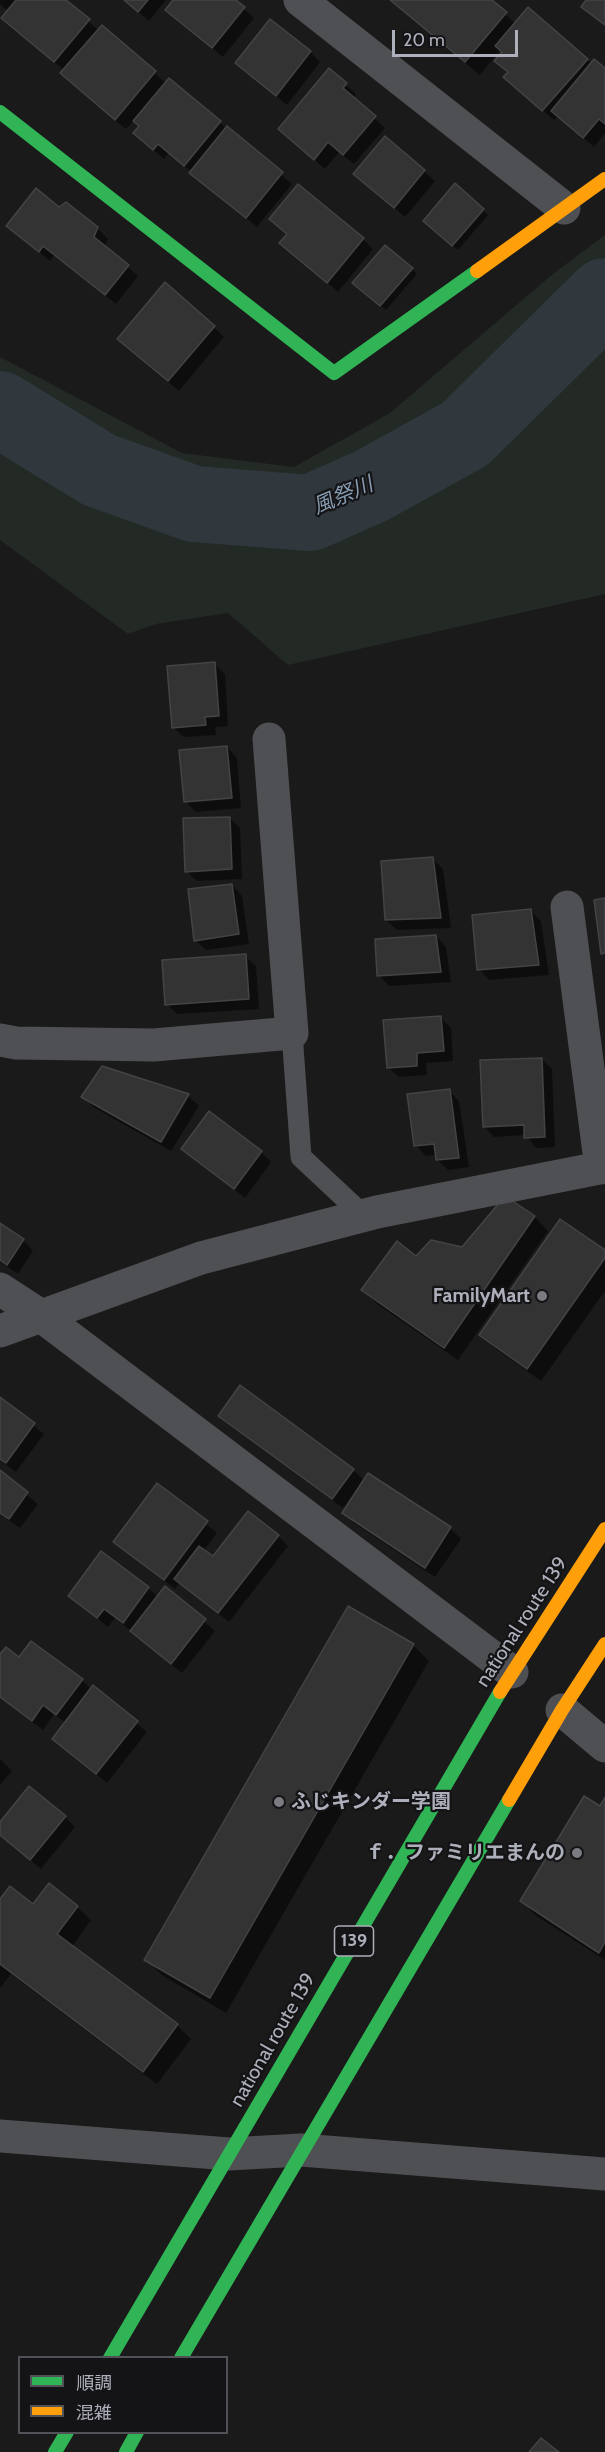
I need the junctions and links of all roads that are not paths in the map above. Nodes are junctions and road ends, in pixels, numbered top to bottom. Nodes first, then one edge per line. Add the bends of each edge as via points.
1 (300, 0) edge
2 (0, 112) edge
3 (605, 179) edge
4 (564, 208) junction
5 (269, 739) dead end
6 (567, 907) dead end
7 (292, 1033) junction
8 (0, 1040) edge
9 (603, 1168) edge
10 (364, 1216) junction
11 (0, 1289) edge
12 (40, 1315) junction
13 (0, 1331) edge
14 (605, 1529) edge
15 (605, 1644) edge
16 (512, 1672) junction
17 (562, 1710) junction
18 (605, 1746) edge
19 (0, 2136) edge
20 (301, 2150) junction
21 (229, 2154) junction
22 (605, 2174) edge
23 (111, 2356) edge
24 (182, 2356) edge
25 (66, 2434) edge
26 (136, 2434) edge
27 (55, 2452) edge
28 (126, 2452) edge

1 - 4 street
2 - 4 main road via 334,373
3 - 4 main road
5 - 7 street
6 - 9 street
7 - 8 street via 154,1045
7 - 10 lane via 301,1157
9 - 10 street
10 - 12 street via 201,1258
11 - 12 street
12 - 13 street
12 - 16 street
14 - 16 main road, national route 139 / 139
15 - 17 main road
16 - 21 main road, national route 139 / 139
17 - 18 street
17 - 20 main road
19 - 21 street
20 - 21 street
20 - 22 street
20 - 24 main road
21 - 23 main road, national route 139 / 139
25 - 27 main road
26 - 28 main road

